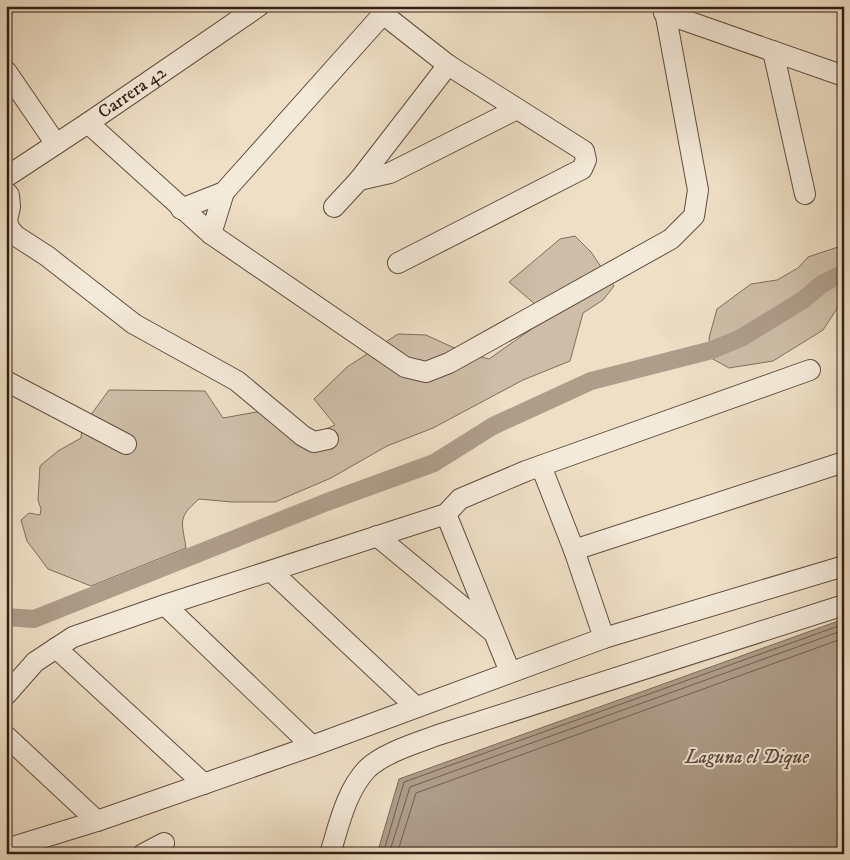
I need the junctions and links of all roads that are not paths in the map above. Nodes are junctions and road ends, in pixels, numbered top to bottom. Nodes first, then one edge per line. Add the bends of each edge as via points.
1 (246, 10) edge
2 (381, 10) edge
3 (664, 10) edge
4 (773, 51) junction
5 (448, 65) junction
6 (6, 71) edge
7 (844, 76) edge
8 (517, 109) junction
9 (88, 123) junction
10 (56, 144) junction
11 (6, 177) edge
12 (359, 180) junction
13 (6, 192) edge
14 (224, 192) junction
15 (805, 194) dead end
16 (334, 207) dead end
17 (182, 209) junction
18 (211, 234) junction
19 (398, 263) dead end
20 (810, 370) dead end
21 (6, 381) edge
22 (328, 439) dead end
23 (126, 444) dead end
24 (844, 462) edge
25 (541, 466) junction
26 (446, 514) junction
27 (377, 536) junction
28 (574, 550) junction
29 (844, 566) edge
30 (271, 570) junction
31 (165, 605) junction
32 (844, 605) edge
33 (495, 634) junction
34 (604, 638) junction
35 (56, 648) junction
36 (510, 672) junction
37 (6, 695) edge
38 (416, 707) junction
39 (6, 736) edge
40 (312, 746) junction
41 (204, 784) junction
42 (97, 821) junction
43 (164, 844) dead end
44 (6, 849) edge
45 (143, 854) edge
46 (330, 854) edge

1 - 9 street, Carrera 42
2 - 5 street
2 - 14 street
3 - 4 street
3 - 18 street via 698,190 694,216 671,239 448,363 426,372 405,367
4 - 7 street
4 - 15 street
5 - 8 street
5 - 12 street
6 - 10 street
8 - 12 street via 390,172
8 - 19 street via 584,151 586,160 582,169
9 - 10 street, Carrera 42
9 - 17 street
10 - 11 street, Carrera 42
12 - 16 street
13 - 22 street via 10,207 7,220 16,236 134,324 237,381 303,436 314,442
14 - 17 street
14 - 18 street
17 - 18 street
20 - 25 street
21 - 23 street
24 - 28 street
25 - 26 street via 460,498
25 - 28 street
26 - 27 street
26 - 33 street
27 - 30 street
27 - 33 street
28 - 34 street
29 - 34 street
30 - 31 street
30 - 38 street
31 - 35 street via 73,637
31 - 40 street
32 - 46 street via 394,751 368,767 352,789
33 - 36 street
34 - 36 street
35 - 37 street via 35,662
35 - 41 street
36 - 38 street
38 - 40 street
39 - 42 street
40 - 41 street
41 - 42 street
42 - 44 street
43 - 45 street

